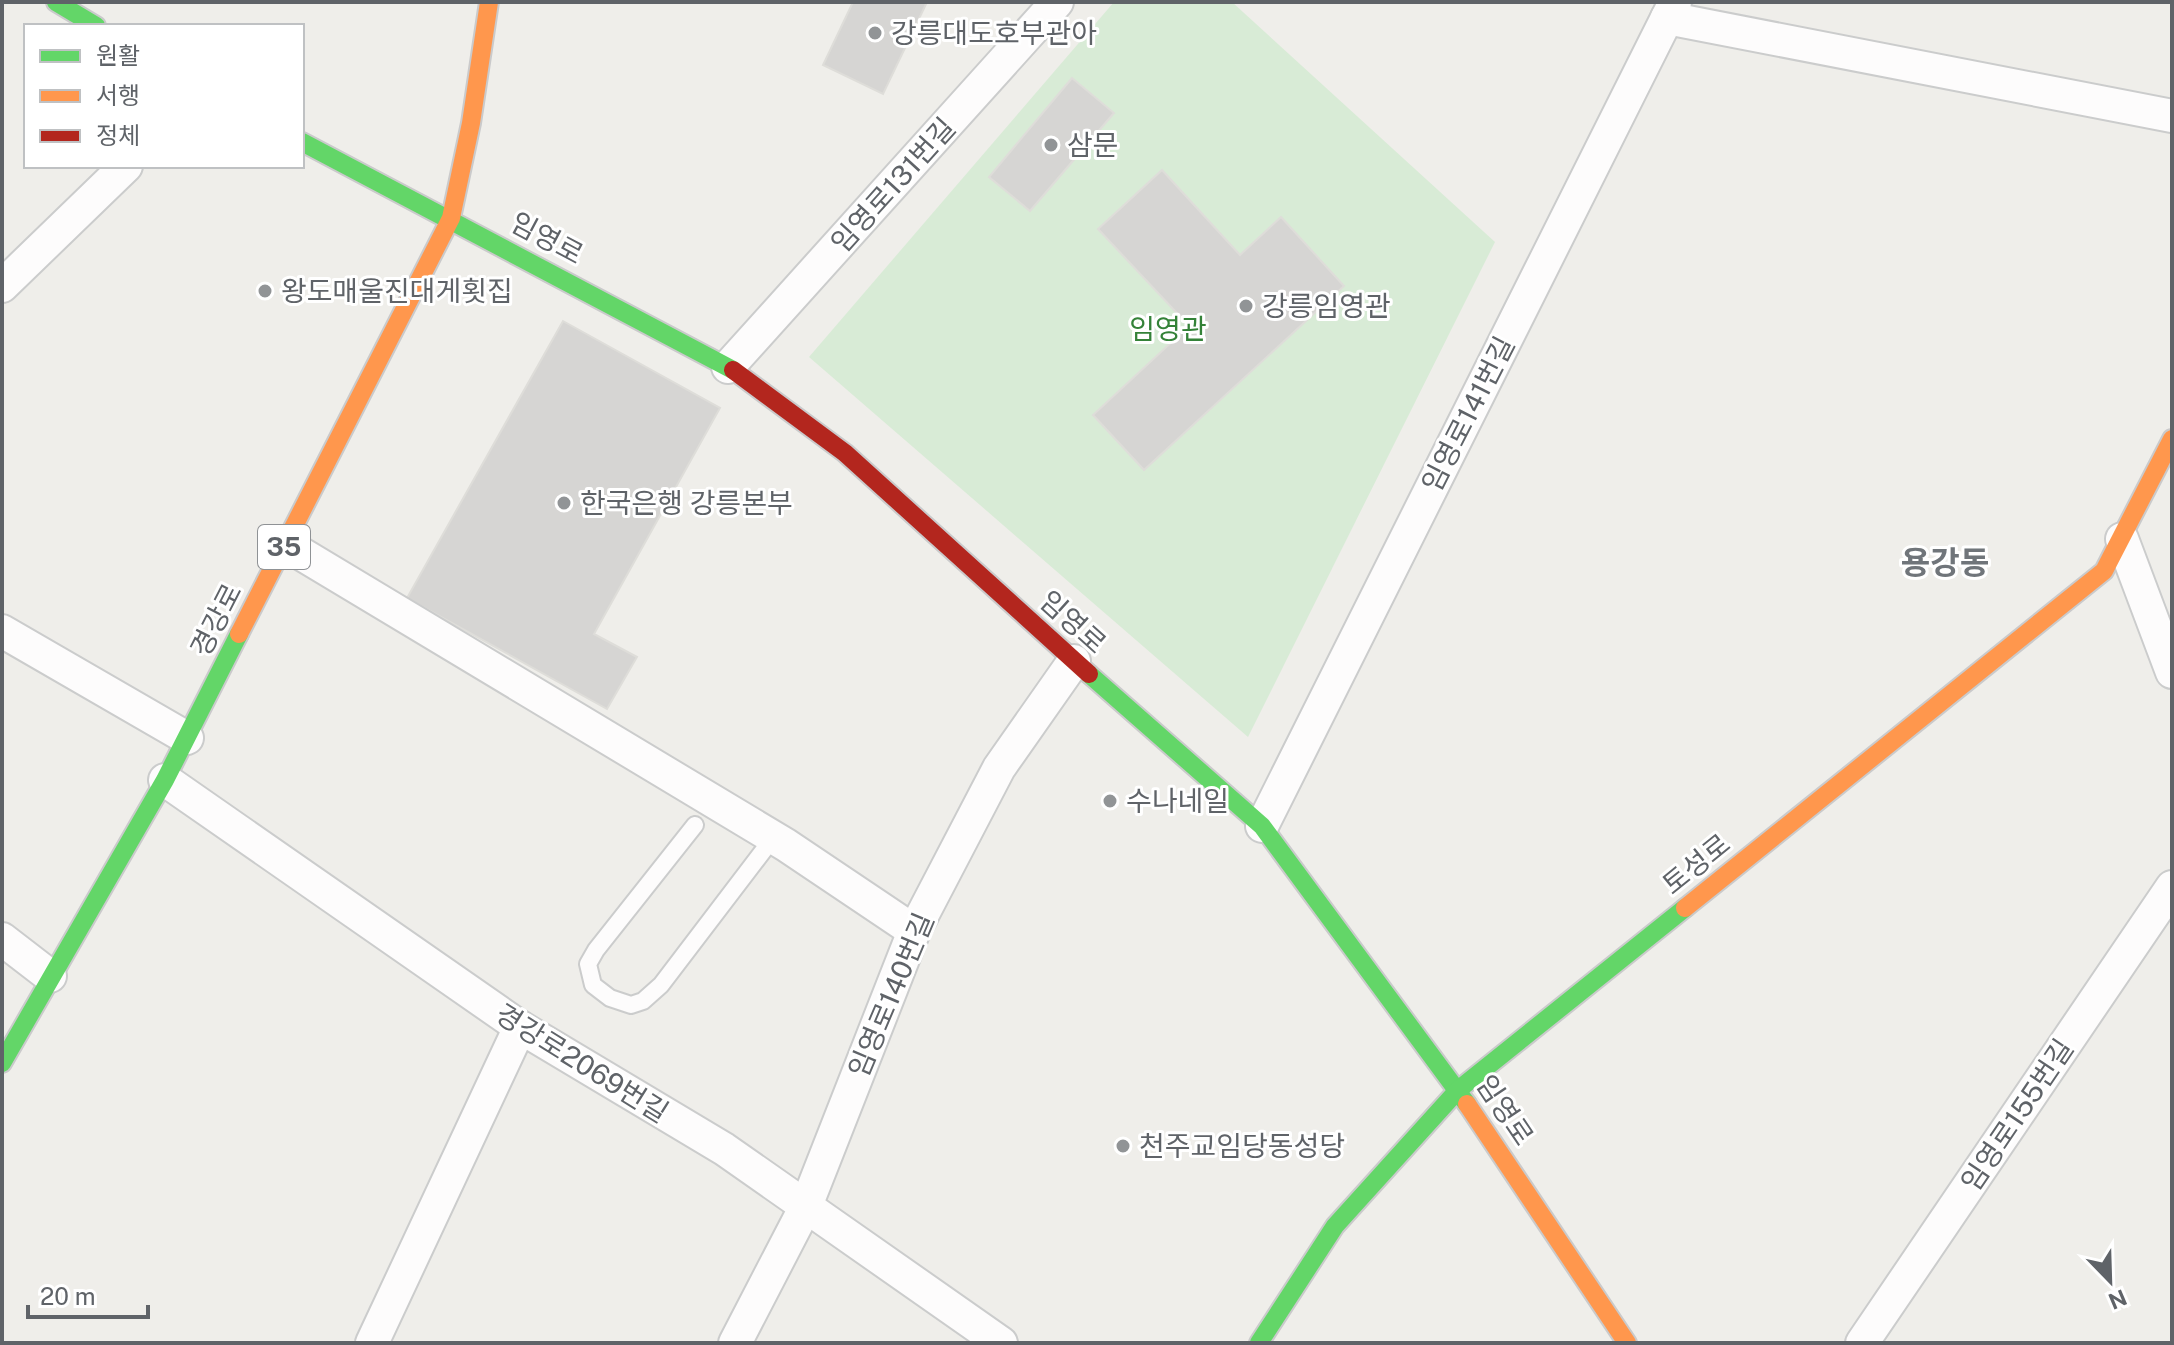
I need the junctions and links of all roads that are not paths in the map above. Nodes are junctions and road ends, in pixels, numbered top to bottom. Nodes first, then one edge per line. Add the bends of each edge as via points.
1 (56, 2) edge
2 (489, 2) edge
3 (1057, 2) edge
4 (1671, 10) edge
5 (93, 24) edge
6 (2172, 116) edge
7 (304, 143) edge
8 (124, 168) edge
9 (451, 218) junction
10 (2, 286) edge
11 (728, 367) junction
12 (2172, 439) edge
13 (2122, 539) junction
14 (285, 544) junction
15 (2, 631) edge
16 (1074, 661) junction
17 (2172, 672) edge
18 (187, 738) junction
19 (165, 780) junction
20 (695, 825) dead end
21 (1262, 826) junction
22 (773, 838) junction
23 (2172, 887) edge
24 (914, 931) junction
25 (2, 939) edge
26 (50, 976) junction
27 (520, 1027) junction
28 (2, 1063) edge
29 (1458, 1090) junction
30 (806, 1206) junction
31 (372, 1343) edge
32 (735, 1343) edge
33 (1001, 1343) edge
34 (1259, 1343) edge
35 (1627, 1343) edge
36 (1862, 1343) edge

1 - 5 street
2 - 9 street, 경강로 / 35
3 - 11 street, 임영로131번길
4 - 6 street
4 - 21 street, 임영로141번길
7 - 9 street, 임영로
8 - 10 street
9 - 11 street, 임영로
9 - 14 street, 경강로 / 35
11 - 16 street, 임영로 via 845,453
12 - 13 street, 토성로
13 - 17 street
13 - 29 street, 토성로 via 2104,571
14 - 18 street, 경강로 / 35
14 - 22 street
15 - 18 street
16 - 21 street, 임영로
16 - 24 street, 임영로140번길 via 999,768
18 - 19 street, 경강로 / 35
19 - 26 street, 경강로 / 35
19 - 27 street, 경강로2069번길
20 - 22 lane via 588,964 593,985 610,998 631,1005 661,985
21 - 29 street, 임영로
22 - 24 street
23 - 36 street, 임영로155번길
24 - 30 street, 임영로140번길
25 - 26 street
26 - 28 street, 경강로 / 35
27 - 30 street, 경강로2069번길 via 724,1149
27 - 31 street
29 - 34 street, 토성로 via 1335,1226
29 - 35 street, 임영로
30 - 32 street, 임영로140번길
30 - 33 street, 경강로2069번길

